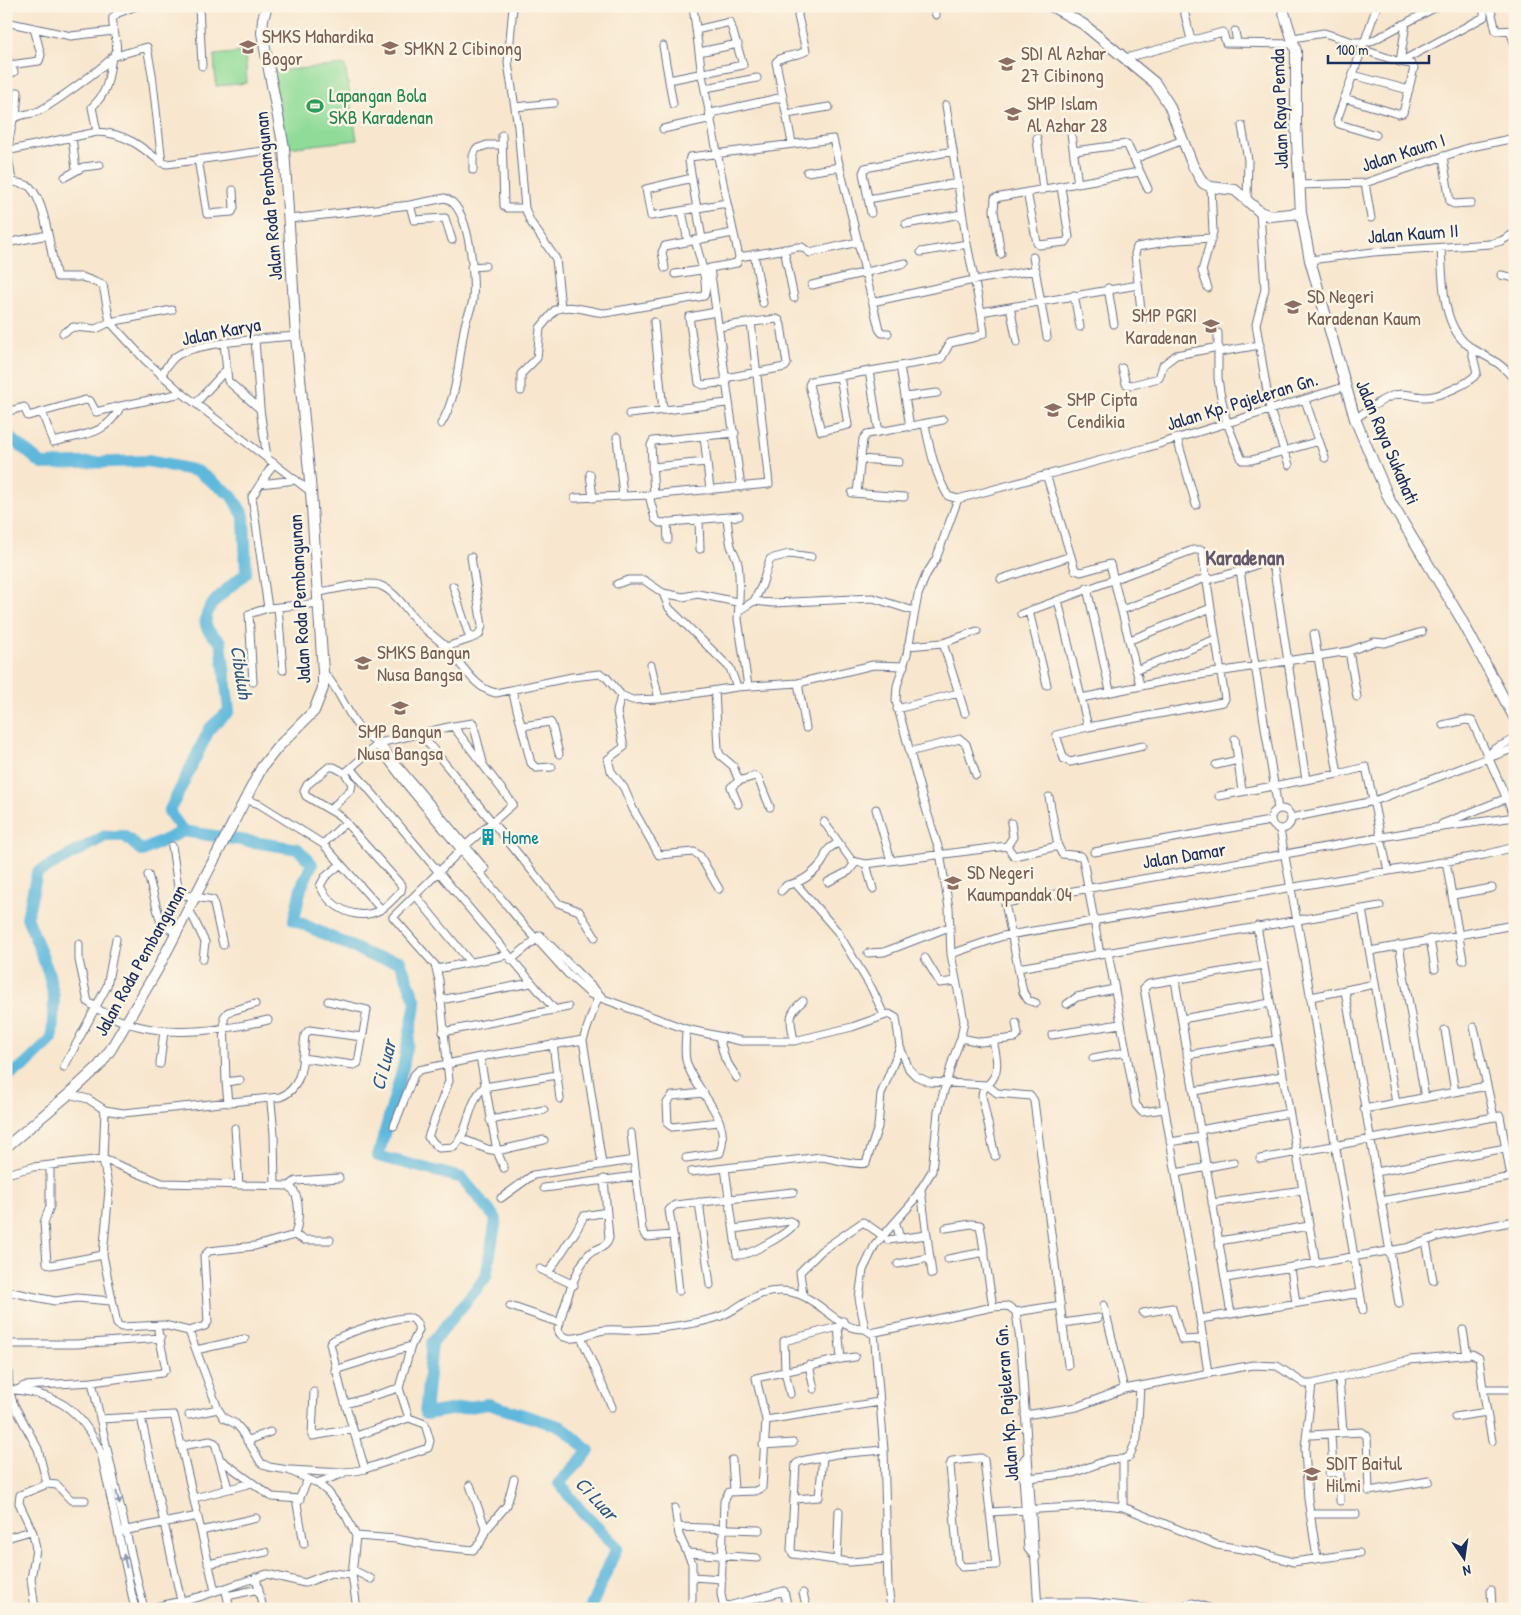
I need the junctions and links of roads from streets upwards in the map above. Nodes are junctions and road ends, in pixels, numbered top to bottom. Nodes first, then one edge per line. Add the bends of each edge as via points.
1 (136, 6) edge
2 (199, 6) edge
3 (267, 6) edge
4 (512, 6) edge
5 (693, 6) edge
6 (799, 6) edge
7 (933, 6) edge
8 (1051, 6) edge
9 (1183, 6) edge
10 (1282, 6) edge
11 (1377, 6) edge
12 (1438, 6) edge
13 (1484, 6) edge
14 (1490, 6) edge
15 (936, 15) dead end
16 (6, 22) edge
17 (1406, 23) junction
18 (34, 28) junction
19 (696, 30) junction
20 (1512, 30) edge
21 (113, 31) junction
22 (1235, 31) dead end
23 (1191, 40) junction
24 (1294, 41) junction
25 (1237, 43) junction
26 (738, 44) junction
27 (1515, 45) edge
28 (663, 46) dead end
29 (1362, 46) junction
30 (6, 50) edge
31 (699, 52) junction
32 (112, 57) junction
33 (1126, 58) junction
34 (1400, 62) junction
35 (9, 65) junction
36 (202, 66) dead end
37 (702, 75) junction
38 (1353, 75) junction
39 (6, 76) edge
40 (757, 78) dead end
41 (668, 80) junction
42 (706, 88) junction
43 (1409, 90) junction
44 (18, 92) dead end
45 (783, 97) junction
46 (1344, 98) junction
47 (554, 103) dead end
48 (672, 104) dead end
49 (946, 105) dead end
50 (515, 107) junction
51 (829, 107) dead end
52 (786, 114) junction
53 (16, 116) junction
54 (711, 116) junction
55 (1242, 126) dead end
56 (663, 129) dead end
57 (97, 132) junction
58 (1071, 134) dead end
59 (502, 135) dead end
60 (1376, 135) dead end
61 (72, 137) junction
62 (1037, 138) dead end
63 (1515, 138) edge
64 (1183, 140) junction
65 (792, 143) junction
66 (502, 145) junction
67 (284, 148) junction
68 (7, 151) edge
69 (953, 151) junction
70 (1074, 151) junction
71 (718, 153) junction
72 (1443, 156) junction
73 (198, 159) junction
74 (1134, 159) junction
75 (162, 163) junction
76 (100, 165) dead end
77 (840, 167) junction
78 (76, 170) junction
79 (473, 170) dead end
80 (807, 172) dead end
81 (1139, 172) junction
82 (65, 177) dead end
83 (692, 178) junction
84 (958, 183) junction
85 (1364, 183) junction
86 (1078, 184) junction
87 (1299, 185) junction
88 (1061, 187) junction
89 (1211, 187) junction
90 (1148, 189) dead end
91 (233, 190) dead end
92 (1043, 190) junction
93 (1027, 192) junction
94 (868, 199) junction
95 (1246, 199) junction
96 (1471, 203) dead end
97 (726, 204) junction
98 (410, 205) junction
99 (525, 208) junction
100 (697, 208) junction
101 (682, 211) junction
102 (1260, 212) junction
103 (871, 213) dead end
104 (1301, 213) junction
105 (962, 214) junction
106 (1371, 218) dead end
107 (290, 219) junction
108 (906, 224) dead end
109 (733, 233) junction
110 (1515, 233) edge
111 (48, 235) junction
112 (1212, 238) junction
113 (452, 240) dead end
114 (695, 240) junction
115 (858, 242) junction
116 (6, 243) edge
117 (967, 244) junction
118 (1441, 248) junction
119 (784, 249) junction
120 (921, 252) dead end
121 (754, 254) junction
122 (1001, 254) dead end
123 (740, 257) junction
124 (1034, 257) dead end
125 (1310, 260) junction
126 (905, 263) dead end
127 (485, 266) dead end
128 (471, 267) junction
129 (665, 268) dead end
130 (706, 269) junction
131 (1036, 270) junction
132 (866, 273) junction
133 (675, 274) dead end
134 (1501, 275) dead end
135 (1515, 278) edge
136 (974, 281) junction
137 (812, 285) dead end
138 (1138, 285) junction
139 (1108, 288) junction
140 (1208, 288) dead end
141 (1074, 294) junction
142 (794, 298) dead end
143 (1041, 301) junction
144 (872, 302) junction
145 (763, 303) dead end
146 (561, 307) junction
147 (1010, 307) junction
148 (172, 310) dead end
149 (716, 312) junction
150 (981, 312) junction
151 (1142, 320) dead end
152 (110, 322) junction
153 (654, 322) dead end
154 (751, 322) junction
155 (1114, 324) dead end
156 (718, 327) junction
157 (1080, 328) dead end
158 (64, 333) dead end
159 (888, 333) dead end
160 (1218, 333) dead end
161 (296, 336) junction
162 (1048, 337) dead end
163 (255, 339) junction
164 (1017, 342) dead end
165 (224, 343) junction
166 (1260, 345) junction
167 (1471, 347) junction
168 (1219, 350) junction
169 (900, 366) junction
170 (1122, 368) dead end
171 (226, 370) junction
172 (870, 371) junction
173 (755, 373) junction
174 (161, 375) junction
175 (840, 376) junction
176 (726, 380) junction
177 (1515, 381) edge
178 (1344, 386) junction
179 (521, 391) dead end
180 (182, 392) junction
181 (937, 393) dead end
182 (905, 397) junction
183 (1305, 400) junction
184 (196, 403) junction
185 (727, 403) junction
186 (121, 406) junction
187 (260, 408) junction
188 (663, 410) junction
189 (1270, 410) junction
190 (6, 412) edge
191 (42, 412) junction
192 (629, 414) dead end
193 (1355, 418) junction
194 (943, 420) dead end
195 (1227, 423) junction
196 (441, 424) dead end
197 (925, 425) junction
198 (910, 427) junction
199 (879, 432) junction
200 (735, 433) junction
201 (704, 436) junction
202 (617, 437) dead end
203 (1177, 438) junction
204 (1319, 441) junction
205 (1283, 451) junction
206 (268, 458) junction
207 (1325, 458) dead end
208 (861, 459) junction
209 (707, 462) junction
210 (899, 462) dead end
211 (274, 463) junction
212 (1288, 465) dead end
213 (652, 467) junction
214 (590, 474) dead end
215 (1046, 474) junction
216 (296, 480) junction
217 (260, 484) junction
218 (741, 487) junction
219 (710, 490) junction
220 (311, 492) junction
221 (652, 495) junction
222 (623, 496) junction
223 (904, 497) dead end
224 (575, 498) dead end
225 (593, 498) junction
226 (958, 499) junction
227 (1196, 505) dead end
228 (739, 516) dead end
229 (727, 518) junction
230 (699, 520) junction
231 (667, 522) junction
232 (668, 540) dead end
233 (700, 549) dead end
234 (1071, 556) junction
235 (471, 557) dead end
236 (811, 557) dead end
237 (1240, 571) junction
238 (1001, 579) dead end
239 (1115, 579) junction
240 (1208, 579) junction
241 (616, 584) dead end
242 (452, 586) dead end
243 (1088, 588) junction
244 (318, 592) junction
245 (663, 594) junction
246 (1058, 600) junction
247 (754, 601) junction
248 (737, 602) junction
249 (320, 603) junction
250 (278, 607) junction
251 (268, 608) junction
252 (1211, 608) junction
253 (740, 610) junction
254 (914, 610) junction
255 (1122, 610) junction
256 (1029, 611) junction
257 (1021, 614) dead end
258 (977, 631) dead end
259 (1422, 632) dead end
260 (1314, 634) dead end
261 (470, 639) junction
262 (1216, 639) junction
263 (1130, 640) junction
264 (943, 643) junction
265 (908, 646) junction
266 (446, 647) junction
267 (1349, 650) junction
268 (1318, 656) junction
269 (1288, 661) junction
270 (651, 664) dead end
271 (904, 666) junction
272 (1255, 667) junction
273 (283, 670) dead end
274 (1136, 670) junction
275 (1222, 671) junction
276 (323, 672) junction
277 (253, 682) dead end
278 (798, 683) junction
279 (1047, 685) dead end
280 (1140, 685) junction
281 (748, 686) junction
282 (737, 687) junction
283 (512, 690) junction
284 (714, 691) junction
285 (1110, 691) junction
286 (958, 693) junction
287 (621, 695) junction
288 (1357, 697) dead end
289 (1081, 698) junction
290 (659, 699) junction
291 (897, 709) junction
292 (965, 713) dead end
293 (1515, 719) edge
294 (1444, 725) dead end
295 (453, 726) junction
296 (522, 726) junction
297 (1088, 727) junction
298 (806, 728) dead end
299 (420, 733) junction
300 (1235, 739) dead end
301 (1515, 739) edge
302 (376, 744) junction
303 (1143, 746) dead end
304 (1515, 748) edge
305 (909, 752) junction
306 (559, 754) dead end
307 (1488, 756) junction
308 (1238, 760) junction
309 (484, 765) junction
310 (1216, 766) dead end
311 (552, 767) dead end
312 (348, 770) junction
313 (1338, 774) junction
314 (976, 775) dead end
315 (739, 780) junction
316 (1306, 780) junction
317 (1275, 786) junction
318 (1242, 791) junction
319 (1219, 796) dead end
320 (1050, 797) dead end
321 (1507, 798) junction
322 (246, 800) junction
323 (1374, 801) junction
324 (738, 804) dead end
325 (770, 806) dead end
326 (331, 809) junction
327 (876, 809) dead end
328 (1278, 809) junction
329 (1515, 817) edge
330 (1292, 818) junction
331 (1270, 821) junction
332 (346, 822) junction
333 (824, 822) dead end
334 (1011, 822) dead end
335 (492, 823) junction
336 (1428, 829) junction
337 (1280, 830) junction
338 (1382, 838) junction
339 (838, 843) junction
340 (323, 844) junction
341 (172, 846) dead end
342 (1007, 846) junction
343 (1058, 846) junction
344 (1515, 847) edge
345 (463, 848) junction
346 (1094, 852) dead end
347 (940, 853) junction
348 (1286, 855) junction
349 (891, 861) junction
350 (1446, 861) junction
351 (856, 862) junction
352 (342, 864) junction
353 (866, 864) junction
354 (1388, 871) junction
355 (439, 873) junction
356 (148, 874) dead end
357 (828, 882) dead end
358 (797, 885) junction
359 (1292, 887) junction
360 (1088, 888) junction
361 (1492, 888) dead end
362 (874, 889) dead end
363 (719, 890) dead end
364 (781, 891) dead end
365 (1453, 895) junction
366 (416, 896) junction
367 (195, 897) junction
368 (1380, 906) dead end
369 (189, 908) junction
370 (381, 909) junction
371 (1362, 909) junction
372 (1094, 920) junction
373 (1298, 920) junction
374 (1257, 926) junction
375 (1508, 926) dead end
376 (949, 927) junction
377 (176, 933) junction
378 (1459, 934) junction
379 (1011, 935) junction
380 (539, 937) junction
381 (595, 937) dead end
382 (116, 939) dead end
383 (1430, 939) junction
384 (79, 944) dead end
385 (223, 945) dead end
386 (1399, 945) junction
387 (1370, 951) junction
388 (1108, 952) junction
389 (868, 953) dead end
390 (951, 954) junction
391 (1100, 954) junction
392 (509, 957) junction
393 (925, 958) dead end
394 (203, 959) dead end
395 (1463, 960) dead end
396 (470, 962) junction
397 (1264, 965) junction
398 (1018, 968) junction
399 (437, 969) junction
400 (1435, 969) dead end
401 (1175, 980) junction
402 (956, 981) junction
403 (531, 983) junction
404 (1374, 984) junction
405 (1114, 989) junction
406 (1345, 991) junction
407 (600, 996) junction
408 (1311, 997) junction
409 (440, 1000) junction
410 (328, 1001) dead end
411 (803, 1001) dead end
412 (1036, 1003) dead end
413 (1270, 1003) junction
414 (256, 1004) dead end
415 (1067, 1004) dead end
416 (568, 1007) dead end
417 (96, 1008) junction
418 (555, 1010) junction
419 (884, 1015) junction
420 (1182, 1019) junction
421 (268, 1020) dead end
422 (127, 1023) junction
423 (1016, 1023) dead end
424 (1120, 1024) junction
425 (1474, 1027) dead end
426 (224, 1028) junction
427 (686, 1029) junction
428 (1445, 1030) dead end
429 (164, 1031) junction
430 (443, 1032) junction
431 (1052, 1035) dead end
432 (362, 1037) junction
433 (719, 1037) junction
434 (961, 1038) junction
435 (583, 1040) junction
436 (1276, 1040) junction
437 (794, 1041) junction
438 (993, 1041) junction
439 (553, 1044) junction
440 (900, 1047) junction
441 (1126, 1052) junction
442 (1187, 1055) junction
443 (480, 1057) junction
444 (302, 1058) junction
445 (1093, 1058) dead end
446 (160, 1064) dead end
447 (446, 1064) junction
448 (64, 1067) dead end
449 (557, 1075) junction
450 (1282, 1076) junction
451 (737, 1078) dead end
452 (240, 1080) dead end
453 (226, 1082) junction
454 (945, 1084) junction
455 (986, 1085) junction
456 (1487, 1086) junction
457 (484, 1087) junction
458 (1194, 1091) junction
459 (1455, 1092) junction
460 (704, 1093) junction
461 (69, 1094) junction
462 (1425, 1098) junction
463 (560, 1099) dead end
464 (228, 1103) junction
465 (1396, 1103) junction
466 (271, 1104) dead end
467 (1164, 1109) junction
468 (1364, 1109) junction
469 (105, 1110) junction
470 (544, 1110) dead end
471 (1289, 1113) junction
472 (1494, 1117) junction
473 (490, 1120) junction
474 (719, 1122) junction
475 (394, 1126) dead end
476 (235, 1128) dead end
477 (631, 1133) dead end
478 (1200, 1134) junction
479 (460, 1138) junction
480 (544, 1140) dead end
481 (1370, 1140) junction
482 (1170, 1142) junction
483 (1335, 1146) junction
484 (6, 1147) edge
485 (1506, 1148) junction
486 (497, 1151) junction
487 (1296, 1152) junction
488 (995, 1156) dead end
489 (686, 1158) dead end
490 (103, 1159) junction
491 (1260, 1159) dead end
492 (634, 1160) junction
493 (1234, 1162) dead end
494 (602, 1164) junction
495 (50, 1166) junction
496 (1206, 1167) junction
497 (504, 1168) dead end
498 (725, 1168) junction
499 (691, 1172) dead end
500 (1376, 1172) junction
501 (1176, 1173) junction
502 (6, 1174) edge
503 (636, 1176) junction
504 (339, 1178) dead end
505 (604, 1179) junction
506 (239, 1185) junction
507 (275, 1186) junction
508 (289, 1186) junction
509 (544, 1188) dead end
510 (921, 1190) junction
511 (1302, 1190) junction
512 (792, 1192) dead end
513 (500, 1198) dead end
514 (730, 1200) junction
515 (1381, 1201) junction
516 (699, 1202) junction
517 (1212, 1203) junction
518 (606, 1212) junction
519 (1515, 1221) edge
520 (896, 1224) dead end
521 (1309, 1226) junction
522 (946, 1228) dead end
523 (734, 1229) junction
524 (927, 1234) junction
525 (295, 1235) junction
526 (673, 1235) junction
527 (885, 1237) junction
528 (900, 1238) junction
529 (330, 1240) dead end
530 (1219, 1241) junction
531 (1426, 1241) junction
532 (1389, 1251) junction
533 (985, 1252) junction
534 (103, 1255) junction
535 (1354, 1256) junction
536 (930, 1258) junction
537 (948, 1259) dead end
538 (898, 1264) dead end
539 (1316, 1264) junction
540 (1291, 1268) junction
541 (540, 1269) dead end
542 (548, 1273) junction
543 (932, 1274) dead end
544 (1226, 1278) junction
545 (1433, 1280) dead end
546 (574, 1284) junction
547 (710, 1285) dead end
548 (6, 1291) edge
549 (679, 1292) dead end
550 (1360, 1293) junction
551 (803, 1295) junction
552 (110, 1301) junction
553 (1296, 1303) junction
554 (1399, 1304) dead end
555 (1060, 1305) junction
556 (1104, 1305) dead end
557 (510, 1306) dead end
558 (993, 1307) junction
559 (1363, 1310) dead end
560 (1016, 1312) junction
561 (1143, 1313) dead end
562 (1231, 1314) junction
563 (1098, 1318) dead end
564 (1200, 1319) junction
565 (6, 1320) edge
566 (560, 1323) junction
567 (1063, 1323) junction
568 (840, 1324) junction
569 (865, 1329) junction
570 (1463, 1330) dead end
571 (189, 1331) junction
572 (874, 1332) junction
573 (581, 1337) junction
574 (245, 1338) dead end
575 (1203, 1339) junction
576 (8, 1344) junction
577 (411, 1346) junction
578 (196, 1350) junction
579 (1467, 1355) junction
580 (855, 1357) dead end
581 (7, 1359) edge
582 (841, 1359) junction
583 (809, 1365) junction
584 (1068, 1365) dead end
585 (335, 1370) junction
586 (785, 1371) junction
587 (1208, 1373) junction
588 (1339, 1377) junction
589 (92, 1382) junction
590 (1312, 1384) junction
591 (1140, 1386) junction
592 (399, 1388) junction
593 (1124, 1388) junction
594 (814, 1389) dead end
595 (1483, 1389) junction
596 (1515, 1389) edge
597 (7, 1390) edge
598 (17, 1390) junction
599 (314, 1392) dead end
600 (790, 1394) dead end
601 (879, 1402) junction
602 (346, 1404) junction
603 (612, 1408) dead end
604 (218, 1409) junction
605 (1487, 1412) junction
606 (1025, 1415) junction
607 (189, 1416) dead end
608 (141, 1417) junction
609 (1455, 1417) dead end
610 (409, 1418) junction
611 (100, 1419) junction
612 (766, 1420) junction
613 (270, 1432) dead end
614 (355, 1432) junction
615 (1343, 1433) junction
616 (1331, 1434) junction
617 (1311, 1435) dead end
618 (248, 1441) junction
619 (1492, 1441) dead end
620 (793, 1443) dead end
621 (763, 1445) junction
622 (182, 1446) junction
623 (884, 1450) junction
624 (103, 1452) junction
625 (1027, 1456) junction
626 (823, 1457) junction
627 (1124, 1459) junction
628 (221, 1460) junction
629 (732, 1460) dead end
630 (365, 1469) junction
631 (288, 1470) junction
632 (344, 1473) junction
633 (1028, 1478) junction
634 (308, 1479) junction
635 (514, 1479) dead end
636 (1429, 1481) dead end
637 (252, 1483) junction
638 (317, 1483) junction
639 (47, 1484) junction
640 (470, 1485) dead end
641 (228, 1488) junction
642 (734, 1490) junction
643 (194, 1498) junction
644 (300, 1499) junction
645 (795, 1499) junction
646 (85, 1500) dead end
647 (1340, 1501) dead end
648 (1124, 1507) junction
649 (675, 1508) dead end
650 (839, 1511) dead end
651 (1028, 1511) junction
652 (990, 1512) junction
653 (1310, 1514) junction
654 (1356, 1514) dead end
655 (198, 1516) junction
656 (256, 1518) dead end
657 (164, 1524) junction
658 (677, 1527) junction
659 (722, 1529) junction
660 (127, 1530) junction
661 (486, 1530) junction
662 (759, 1530) dead end
663 (32, 1531) junction
664 (201, 1531) junction
665 (118, 1532) junction
666 (356, 1536) junction
667 (10, 1537) dead end
668 (304, 1544) dead end
669 (266, 1552) dead end
670 (689, 1553) junction
671 (1359, 1553) dead end
672 (722, 1555) junction
673 (757, 1558) dead end
674 (1317, 1558) junction
675 (888, 1559) junction
676 (837, 1561) junction
677 (208, 1564) junction
678 (353, 1572) junction
679 (256, 1577) junction
680 (693, 1577) junction
681 (371, 1579) dead end
682 (722, 1579) junction
683 (226, 1588) junction
684 (259, 1589) junction
685 (1491, 1590) dead end
686 (215, 1591) junction
687 (803, 1593) dead end
688 (227, 1596) junction
689 (692, 1600) dead end
690 (179, 1603) junction
691 (1038, 1605) edge
692 (35, 1609) edge
693 (135, 1609) edge
694 (146, 1609) edge
695 (157, 1609) edge
696 (230, 1609) edge
697 (263, 1609) edge
698 (357, 1609) edge
699 (788, 1609) edge
700 (807, 1609) edge
701 (891, 1609) edge
702 (1150, 1609) edge
703 (1170, 1609) edge
704 (1212, 1609) edge
705 (1492, 1609) edge

1 - 21 street via 113,17
2 - 36 street
3 - 67 street, Jalan Roda Pembangunan via 262,33
4 - 50 street via 508,52
5 - 19 street
6 - 45 street via 798,16 806,51 776,62
7 - 15 street
8 - 33 street via 1083,24
9 - 23 street
10 - 24 street, Jalan Raya Pemda
11 - 29 street
12 - 17 street
13 - 34 street via 1484,17
14 - 20 street via 1496,31
16 - 18 street
17 - 29 street
17 - 34 street
18 - 21 street via 72,36
18 - 35 street via 41,55 39,62
19 - 26 street via 730,22
19 - 31 street
20 - 27 street
21 - 32 street via 116,48
22 - 25 street
23 - 25 street via 1223,32 1226,43
23 - 33 street
24 - 25 street
24 - 29 street via 1324,33
24 - 87 street, Jalan Raya Pemda
26 - 31 street
26 - 37 street via 742,66
28 - 41 street
29 - 34 street
29 - 38 street
30 - 35 street
31 - 37 street
32 - 53 street via 92,76 40,111
32 - 57 street via 106,90 92,107
32 - 75 street via 148,48
33 - 64 street via 1159,88
34 - 43 street via 1414,68
35 - 39 street via 14,73
37 - 41 street
37 - 42 street
38 - 43 street
38 - 46 street
40 - 42 street
41 - 48 street
42 - 54 street
43 - 46 street via 1403,112 1398,114
44 - 53 street
45 - 52 street
45 - 54 street
46 - 60 street via 1338,123
47 - 50 street
49 - 69 street
50 - 99 street
51 - 52 street
52 - 65 street
53 - 68 street
54 - 56 street
54 - 71 street
55 - 95 street via 1248,160
57 - 61 street
57 - 75 street via 120,135
58 - 70 street
59 - 66 street
61 - 68 street
61 - 78 street
62 - 92 street
63 - 72 street, Jalan Kaum I
64 - 74 street
64 - 89 street via 1199,179
65 - 71 street
65 - 77 street via 833,139
66 - 79 street via 476,149
66 - 99 street via 504,206
67 - 73 street
67 - 107 street, Jalan Roda Pembangunan
68 - 111 street via 12,182 32,190
69 - 84 street
69 - 94 street via 865,168
70 - 74 street via 1122,143 1127,144
70 - 86 street
71 - 83 street via 690,157
71 - 97 street
72 - 85 street, Jalan Kaum I
72 - 96 street via 1450,202
73 - 75 street
73 - 91 street via 207,214 232,212
74 - 81 street
76 - 78 street
77 - 80 street
77 - 115 street
78 - 82 street
81 - 86 street
81 - 90 street
83 - 100 street
83 - 101 street via 646,189 651,216
84 - 94 street
84 - 105 street
85 - 87 street, Jalan Kaum I
85 - 106 street
86 - 88 street
87 - 104 street, Jalan Raya Pemda
88 - 92 street
88 - 93 street via 1070,238 1054,244 1037,243
89 - 95 street via 1235,190
89 - 112 street
92 - 93 street
93 - 122 street via 995,198
94 - 103 street
95 - 102 street
97 - 100 street
97 - 109 street
98 - 107 street
98 - 113 street via 414,220 445,218
98 - 128 street via 449,199 466,225
99 - 146 street via 556,259
100 - 101 street
100 - 114 street
101 - 114 street
102 - 104 street via 1275,217
102 - 166 street via 1264,289 1256,324
104 - 125 street, Jalan Raya Sukahati
105 - 108 street
105 - 117 street
107 - 161 street, Jalan Roda Pembangunan
109 - 114 street
109 - 123 street
110 - 118 street, Jalan Kaum II via 1490,244
111 - 116 street
111 - 152 street via 57,277 82,277 101,282
112 - 138 street via 1137,247
112 - 140 street via 1202,271
114 - 129 street via 663,248
114 - 130 street
115 - 119 street via 810,253 802,247
115 - 132 street
117 - 120 street
117 - 136 street
118 - 125 street, Jalan Kaum II
118 - 167 street via 1449,315 1458,336
119 - 121 street
119 - 142 street
121 - 123 street
121 - 145 street
123 - 130 street via 733,265
124 - 131 street
125 - 178 street, Jalan Raya Sukahati
126 - 132 street
127 - 128 street
128 - 196 street via 472,305 465,325 451,400
130 - 133 street
130 - 146 street via 706,292 702,298 606,313
130 - 149 street
131 - 136 street
131 - 143 street
132 - 137 street
132 - 144 street
134 - 135 street
136 - 144 street
136 - 150 street
138 - 139 street
138 - 151 street
139 - 141 street
139 - 155 street
141 - 143 street
141 - 157 street
143 - 147 street
143 - 162 street
144 - 159 street via 881,332
146 - 179 street via 542,324 537,358 521,374
147 - 150 street
147 - 164 street
148 - 152 street
149 - 156 street
149 - 176 street via 689,318 692,349 699,383
150 - 169 street via 982,335 950,343 940,359
152 - 158 street via 96,328 73,327
152 - 174 street
153 - 188 street
154 - 156 street
154 - 173 street
154 - 173 street via 779,320 787,364 783,368
156 - 176 street
160 - 168 street
161 - 163 street, Jalan Karya
161 - 220 street, Jalan Roda Pembangunan
163 - 165 street, Jalan Karya
163 - 187 street
165 - 171 street
165 - 174 street, Jalan Karya via 178,355
166 - 168 street
166 - 189 street
167 - 177 street via 1501,364
167 - 193 street via 1476,373 1471,379 1427,397 1393,396
168 - 170 street via 1176,356 1162,367 1161,377 1139,383 1126,384
168 - 195 street via 1218,378
169 - 172 street
169 - 182 street
171 - 184 street
171 - 187 street via 231,384
172 - 175 street
172 - 199 street
173 - 176 street
173 - 218 street via 770,482
174 - 180 street
175 - 175 street via 848,425 821,431 809,384
176 - 185 street
178 - 183 street, Jalan Kp. Pajeleran Gn.
178 - 193 street, Jalan Raya Sukahati
180 - 184 street
180 - 186 street
181 - 182 street
182 - 198 street
183 - 189 street, Jalan Kp. Pajeleran Gn.
183 - 204 street
184 - 206 street
185 - 188 street
185 - 200 street
186 - 191 street via 96,412 90,401 85,400
186 - 191 street via 112,422 104,428 53,442
187 - 206 street
188 - 192 street
189 - 195 street, Jalan Kp. Pajeleran Gn.
189 - 205 street
190 - 191 street via 22,407 27,416
193 - 293 street, Jalan Raya Sukahati via 1390,501 1455,609
194 - 197 street
195 - 203 street, Jalan Kp. Pajeleran Gn.
195 - 205 street via 1242,460
197 - 198 street
197 - 226 street via 942,486 948,496
198 - 199 street
199 - 208 street via 864,436
200 - 201 street
200 - 218 street
201 - 209 street
201 - 213 street via 653,441
202 - 222 street
203 - 215 street, Jalan Kp. Pajeleran Gn.
203 - 227 street
204 - 205 street
204 - 207 street
205 - 212 street
206 - 211 street
208 - 210 street
208 - 223 street via 855,493
209 - 213 street
209 - 219 street
211 - 216 street
211 - 217 street
213 - 221 street
214 - 225 street
215 - 226 street, Jalan Kp. Pajeleran Gn.
215 - 234 street
216 - 217 street
216 - 220 street
217 - 251 street via 252,497
218 - 219 street
219 - 221 street
220 - 244 street, Jalan Roda Pembangunan
221 - 222 street
221 - 231 street via 656,521
222 - 225 street
224 - 225 street
226 - 254 street via 936,559 921,585
228 - 229 street
229 - 230 street
229 - 248 street via 740,578
230 - 231 street
230 - 233 street
231 - 232 street
234 - 238 street
234 - 239 street via 1078,572 1108,563
235 - 261 street via 482,626 479,635
236 - 247 street via 789,554 770,559
237 - 240 street
237 - 269 street via 1260,563 1271,565
237 - 272 street
239 - 240 street via 1199,548
239 - 243 street
239 - 255 street
240 - 252 street
240 - 255 street
241 - 245 street via 644,580
242 - 261 street
243 - 246 street
243 - 285 street
244 - 249 street, Jalan Roda Pembangunan
244 - 266 street via 372,584 381,586
245 - 248 street via 683,598 698,594
245 - 282 street via 669,608 730,668
246 - 256 street
246 - 289 street
247 - 253 street
247 - 254 street via 873,598
248 - 253 street
249 - 250 street
249 - 276 street, Jalan Roda Pembangunan
250 - 251 street
250 - 273 street
251 - 277 street via 248,615
252 - 262 street
252 - 263 street
253 - 281 street via 738,619
254 - 265 street
255 - 263 street
256 - 257 street
256 - 279 street
258 - 264 street
259 - 267 street
260 - 268 street
261 - 266 street
262 - 274 street
262 - 275 street
263 - 274 street
264 - 265 street
264 - 286 street
265 - 271 street
266 - 283 street via 488,691
267 - 268 street
267 - 288 street
268 - 269 street
268 - 313 street
269 - 272 street
269 - 316 street
270 - 290 street
271 - 278 street via 865,667
271 - 291 street via 895,694
272 - 275 street
272 - 317 street
274 - 280 street
275 - 280 street
275 - 297 street via 1223,702
276 - 302 street via 337,687 354,721
276 - 322 street, Jalan Roda Pembangunan via 323,688 314,711 268,759
278 - 281 street
278 - 298 street
280 - 285 street
281 - 282 street
282 - 284 street
283 - 287 street via 600,674
283 - 296 street
284 - 290 street
284 - 315 street via 718,749 733,766
285 - 289 street
286 - 291 street
286 - 292 street
287 - 290 street via 632,700
287 - 363 street via 618,712 624,743 621,750 608,760 611,771 624,788 659,855 694,852 700,856
289 - 297 street
291 - 305 street
294 - 307 street via 1472,721
295 - 299 street
295 - 309 street
295 - 309 street via 473,723
296 - 306 street via 550,722
296 - 311 street via 533,766 539,769
297 - 303 street via 1056,735 1064,759 1070,762
299 - 302 street
299 - 335 street
300 - 308 street
301 - 307 street via 1494,749
302 - 312 street
302 - 345 street
304 - 307 street
305 - 314 street via 960,739 966,744
305 - 347 street
307 - 321 street
307 - 323 street
308 - 310 street
308 - 318 street
309 - 335 street via 512,804
312 - 326 street via 352,786
312 - 326 street via 329,767 304,789 306,796
312 - 355 street
313 - 316 street
313 - 323 street via 1366,767
315 - 324 street via 731,787
315 - 325 street via 758,778
316 - 317 street
317 - 318 street
317 - 328 street
318 - 319 street
320 - 343 street
321 - 329 street
321 - 336 street
322 - 340 street via 259,804
322 - 367 street, Jalan Roda Pembangunan
323 - 330 street
323 - 338 street
326 - 332 street
327 - 349 street
328 - 330 street via 1285,810
328 - 331 street
329 - 336 street
330 - 337 street via 1288,827
331 - 337 street
331 - 346 street
332 - 340 street
332 - 370 street via 402,886 401,891
333 - 339 street
334 - 342 street via 1013,837
335 - 345 street
335 - 381 street via 558,903 579,911
336 - 338 street, Jalan Damar
337 - 348 street
338 - 348 street, Jalan Damar
338 - 354 street
339 - 351 street
339 - 358 street via 828,848 820,864
340 - 352 street
341 - 367 street via 179,892 183,896
342 - 343 street via 1014,856
342 - 347 street
343 - 360 street via 1064,856 1081,856
344 - 350 street
345 - 355 street
345 - 380 street
347 - 349 street
347 - 376 street via 948,895
348 - 359 street
348 - 360 street, Jalan Damar
349 - 353 street
350 - 354 street
350 - 365 street
351 - 353 street
351 - 357 street via 849,872
352 - 370 street
352 - 370 street via 320,883 339,909 359,914
353 - 362 street
354 - 359 street
355 - 366 street
355 - 392 street
356 - 377 street via 161,923
358 - 364 street via 787,885
358 - 419 street via 837,931
359 - 372 street
359 - 373 street
360 - 372 street
360 - 379 street, Jalan Damar via 1005,903
361 - 365 street
365 - 378 street
366 - 396 street
366 - 399 street via 393,917
367 - 369 street, Jalan Roda Pembangunan
367 - 385 street via 214,901
368 - 371 street
369 - 377 street, Jalan Roda Pembangunan
369 - 394 street via 205,942
371 - 373 street
371 - 387 street
372 - 379 street
372 - 391 street
373 - 374 street
373 - 408 street
374 - 388 street
374 - 397 street
375 - 378 street
376 - 389 street via 881,953
376 - 390 street
377 - 422 street, Jalan Roda Pembangunan
378 - 383 street
378 - 395 street
379 - 390 street
379 - 398 street
380 - 392 street
380 - 407 street
382 - 417 street via 108,981
383 - 386 street
383 - 400 street
384 - 417 street via 86,997
386 - 387 street
386 - 462 street
387 - 404 street
388 - 391 street
388 - 405 street
390 - 402 street
391 - 398 street
392 - 396 street
392 - 403 street
393 - 402 street via 940,984
396 - 399 street
397 - 401 street
397 - 413 street
398 - 412 street via 1025,997
399 - 409 street
401 - 420 street
401 - 467 street via 1149,984 1144,990
402 - 434 street via 964,1021
403 - 409 street
403 - 418 street
404 - 406 street
404 - 465 street
405 - 415 street via 1077,997
405 - 424 street
406 - 408 street
406 - 468 street
407 - 427 street
407 - 435 street
408 - 483 street
409 - 430 street
410 - 432 street via 367,1010
411 - 437 street via 792,1010
413 - 420 street
413 - 436 street
414 - 426 street via 225,1014
416 - 418 street
417 - 422 street
417 - 448 street
418 - 430 street
419 - 437 street via 852,1027
419 - 440 street via 896,1018
420 - 442 street
421 - 426 street
422 - 429 street
422 - 461 street, Jalan Roda Pembangunan via 99,1066
423 - 438 street via 1018,1037
424 - 431 street
424 - 441 street
425 - 456 street
426 - 429 street
426 - 453 street
427 - 433 street
427 - 460 street via 686,1060
428 - 459 street
429 - 446 street
430 - 447 street
432 - 444 street via 311,1029 305,1035
432 - 444 street via 356,1065
433 - 437 street via 760,1042
433 - 451 street via 726,1060
434 - 438 street
434 - 454 street
435 - 439 street
435 - 494 street
436 - 442 street
436 - 450 street
438 - 455 street via 997,1066 995,1075
439 - 443 street
439 - 449 street
440 - 454 street via 909,1069 916,1076
440 - 498 street via 881,1094 878,1127 866,1163 858,1165 838,1158 821,1157
441 - 445 street
441 - 467 street via 1138,1110
442 - 458 street
443 - 447 street
443 - 457 street
444 - 464 street via 297,1085 286,1095
447 - 475 street via 419,1070 414,1075
447 - 479 street via 448,1087 428,1137 440,1148 454,1147
449 - 457 street
449 - 463 street
450 - 458 street
450 - 471 street
452 - 453 street
453 - 464 street
454 - 455 street
454 - 510 street via 938,1112 934,1163
455 - 488 street via 982,1096
455 - 555 street via 997,1093 1034,1098
456 - 459 street
456 - 472 street
457 - 473 street
457 - 479 street via 474,1099
458 - 478 street
459 - 462 street
460 - 474 street
460 - 474 street via 672,1096 667,1103 668,1124 672,1127
461 - 469 street via 88,1099
461 - 484 street, Jalan Roda Pembangunan
462 - 465 street
464 - 469 street via 123,1113
465 - 468 street
466 - 507 street
467 - 482 street
468 - 481 street
469 - 490 street
470 - 473 street
471 - 478 street
471 - 487 street
472 - 481 street
472 - 485 street via 1500,1116
473 - 486 street
474 - 489 street via 720,1153
476 - 506 street
477 - 492 street
478 - 482 street
478 - 496 street
479 - 486 street
480 - 486 street
481 - 483 street
481 - 500 street
482 - 501 street
483 - 487 street
483 - 535 street
485 - 500 street
485 - 515 street via 1512,1174 1510,1178
486 - 497 street
487 - 491 street
487 - 511 street
490 - 495 street
490 - 506 street via 162,1183
490 - 534 street via 109,1190
492 - 494 street
492 - 503 street
493 - 496 street
494 - 513 street via 533,1175
495 - 502 street
495 - 534 street via 50,1206 44,1223 47,1263 51,1265
496 - 501 street
496 - 517 street
498 - 499 street
498 - 514 street
500 - 515 street
501 - 564 street
503 - 505 street
503 - 526 street via 643,1234 648,1238
504 - 508 street via 296,1181
505 - 509 street
505 - 518 street
506 - 507 street
507 - 508 street
508 - 525 street via 296,1196 298,1217
510 - 524 street
510 - 527 street
511 - 517 street
511 - 521 street
512 - 514 street
514 - 516 street
514 - 523 street
515 - 532 street
516 - 526 street via 670,1208
516 - 547 street
517 - 530 street
518 - 542 street via 584,1216
518 - 546 street via 608,1242 588,1255
519 - 531 street
520 - 528 street
521 - 530 street
521 - 539 street
522 - 533 street via 978,1223
523 - 523 street via 739,1256 764,1245 794,1224 790,1221
524 - 528 street
524 - 536 street
525 - 529 street via 304,1240
525 - 571 street via 255,1246 215,1249 206,1253 208,1322
526 - 549 street
527 - 528 street
527 - 551 street via 863,1222 821,1251 800,1272
527 - 569 street via 863,1270 860,1298
530 - 544 street
531 - 532 street
531 - 545 street
532 - 535 street
532 - 554 street
533 - 537 street
533 - 558 street
534 - 552 street
535 - 539 street
535 - 550 street
536 - 538 street
536 - 543 street
539 - 540 street
540 - 544 street
540 - 553 street
541 - 542 street
542 - 546 street
544 - 562 street
546 - 566 street
548 - 552 street via 55,1301 78,1298
550 - 553 street
550 - 559 street
551 - 568 street
551 - 573 street via 782,1291 762,1294 708,1320 638,1330 606,1329
552 - 571 street via 119,1326 164,1325
553 - 562 street
555 - 560 street
555 - 567 street
556 - 593 street
557 - 566 street
558 - 560 street, Jalan Kp. Pajeleran Gn. via 1008,1306
558 - 572 street, Jalan Kp. Pajeleran Gn.
560 - 606 street, Jalan Kp. Pajeleran Gn.
561 - 575 street via 1172,1308 1182,1340
562 - 564 street
563 - 567 street
564 - 575 street
565 - 576 street
566 - 573 street via 559,1332 565,1338
567 - 584 street
568 - 569 street
568 - 582 street
568 - 586 street via 784,1341
569 - 572 street
570 - 579 street
571 - 578 street
572 - 601 street
573 - 603 street
574 - 578 street
575 - 587 street
576 - 581 street
576 - 589 street via 76,1344 160,1334 165,1371
577 - 585 street
577 - 585 street via 419,1334 417,1323 410,1318 396,1318 332,1340
577 - 592 street
578 - 604 street
579 - 588 street via 1410,1360
579 - 595 street via 1479,1358
580 - 582 street
581 - 597 street
582 - 583 street
583 - 586 street
583 - 594 street
585 - 602 street
586 - 600 street
586 - 612 street via 756,1378
587 - 590 street via 1268,1364 1305,1384
587 - 591 street
588 - 590 street
588 - 615 street
589 - 598 street via 24,1386
589 - 611 street
590 - 653 street via 1305,1448
591 - 593 street
591 - 627 street via 1137,1439 1133,1451
592 - 602 street
592 - 610 street
593 - 606 street via 1077,1407
595 - 596 street
595 - 605 street
597 - 598 street
597 - 639 street via 38,1449
598 - 624 street via 47,1396 74,1411
599 - 614 street via 312,1436
601 - 612 street
601 - 623 street
602 - 614 street
604 - 607 street
604 - 618 street via 224,1418 236,1424
605 - 609 street
605 - 619 street
606 - 625 street, Jalan Kp. Pajeleran Gn.
608 - 611 street
608 - 622 street via 173,1414
608 - 657 street
610 - 614 street
610 - 630 street via 425,1424 430,1441 428,1448
611 - 624 street
612 - 621 street
613 - 618 street
614 - 630 street
615 - 616 street
615 - 636 street via 1362,1432 1367,1436 1369,1491
616 - 617 street
616 - 647 street via 1331,1472 1340,1472
618 - 631 street via 261,1462 269,1467
620 - 621 street
621 - 642 street via 762,1488 756,1491
622 - 628 street via 212,1442
622 - 643 street
623 - 626 street
623 - 675 street
624 -> 660 street
624 - 665 street
625 - 633 street, Jalan Kp. Pajeleran Gn.
625 - 651 street via 1022,1462
626 - 645 street via 796,1464
626 - 645 street via 819,1497
627 - 633 street via 1108,1460 1073,1474
627 - 648 street
628 - 637 street
628 - 641 street
629 - 642 street
630 - 632 street
631 - 632 street
631 - 634 street
632 - 638 street
633 - 651 street, Jalan Kp. Pajeleran Gn.
634 - 638 street
634 - 644 street
635 - 661 street via 507,1505
637 - 641 street
637 - 644 street via 272,1497
638 - 666 street via 334,1500
639 - 646 street via 57,1485 71,1500
639 - 663 street via 20,1495 19,1503
640 - 661 street
641 - 643 street
642 - 659 street via 726,1494
643 - 655 street
644 - 668 street via 297,1510
645 - 676 street via 792,1552
648 - 651 street
648 - 674 street via 1217,1546 1254,1551 1293,1562
649 - 658 street
650 - 676 street
651 - 652 street
651 - 691 street, Jalan Kp. Pajeleran Gn. via 1036,1558
652 - 652 street via 984,1460 952,1461 958,1561 961,1566 996,1565
653 - 654 street
653 - 674 street
655 - 657 street
655 - 664 street
656 - 664 street
657 - 660 street
657 - 690 street
658 - 659 street
658 - 670 street
659 - 662 street
659 - 672 street
660 - 665 street
660 - 694 street
661 - 666 street via 477,1547 469,1551 396,1538
663 - 667 street
663 - 692 street via 36,1549 31,1579
664 - 677 street
693 -> 665 street
666 - 678 street
669 - 677 street
670 - 672 street
670 - 680 street
671 - 674 street
672 - 673 street
672 - 682 street
675 - 676 street
675 - 701 street
677 - 686 street
678 - 679 street via 331,1574 305,1583 273,1574
678 - 681 street
678 - 698 street
679 - 683 street
679 - 684 street
680 - 682 street
680 - 689 street
682 - 699 street via 721,1594 725,1606 784,1591
683 - 686 street
683 - 688 street
684 - 688 street
684 - 697 street
685 - 705 street
686 - 690 street
687 - 700 street
688 - 696 street
690 - 694 street
690 - 695 street
691 - 702 street via 1098,1603
703 - 704 street via 1193,1603

